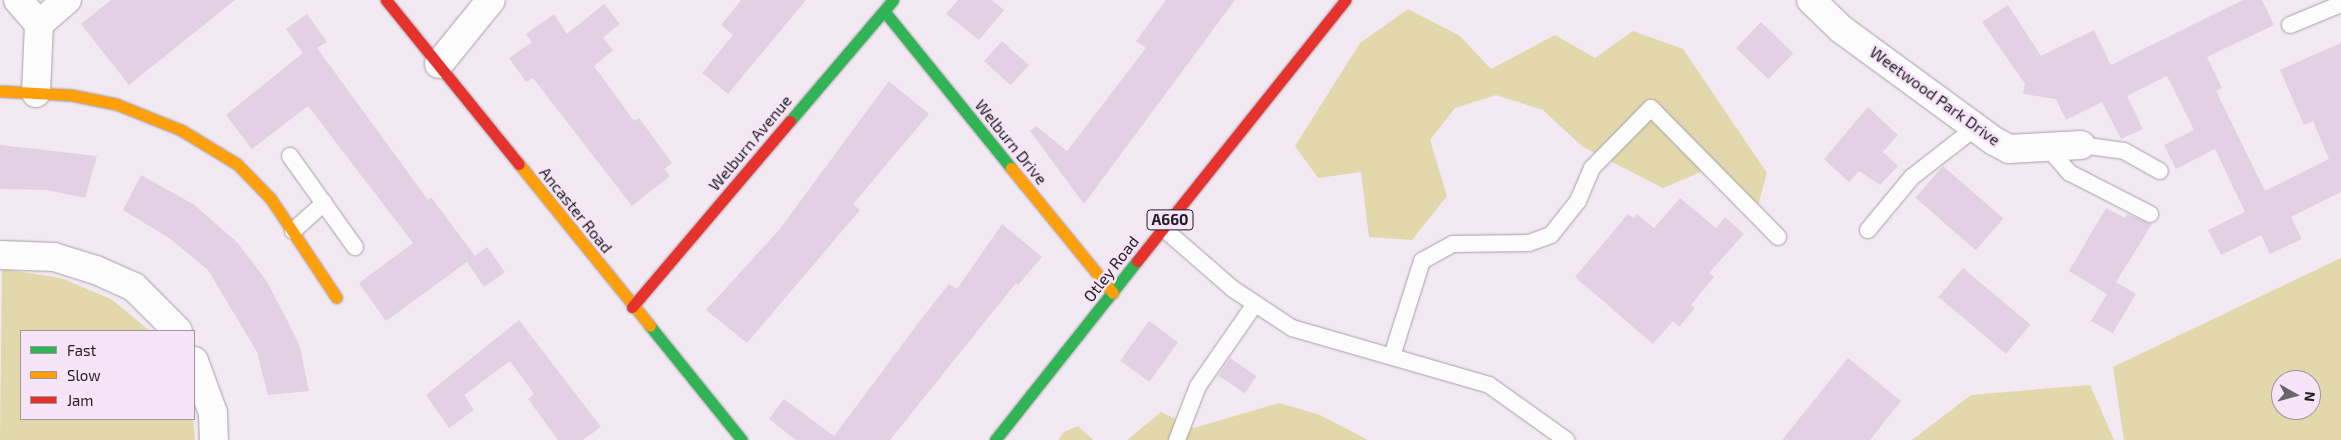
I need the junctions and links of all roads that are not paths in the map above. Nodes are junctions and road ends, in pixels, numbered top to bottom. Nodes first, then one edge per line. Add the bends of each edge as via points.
1 (18, 0) edge
2 (68, 0) edge
3 (386, 0) edge
4 (491, 0) edge
5 (893, 0) edge
6 (1344, 0) edge
7 (1811, 0) edge
8 (2341, 4) edge
9 (884, 11) junction
10 (39, 24) junction
11 (2290, 25) dead end
12 (439, 64) junction
13 (0, 91) edge
14 (36, 93) junction
15 (1975, 128) junction
16 (2081, 145) joint
17 (2048, 148) junction
18 (290, 156) dead end
19 (2160, 172) dead end
20 (324, 203) junction
21 (2150, 214) dead end
22 (1164, 228) junction
23 (1868, 230) dead end
24 (293, 231) junction
25 (1778, 237) dead end
26 (355, 247) dead end
27 (0, 255) edge
28 (1113, 293) junction
29 (336, 298) dead end
30 (1255, 304) junction
31 (632, 307) junction
32 (177, 330) edge
33 (1392, 356) junction
34 (195, 364) edge
35 (214, 440) edge
36 (742, 440) edge
37 (995, 440) edge
38 (1177, 440) edge
39 (1566, 440) edge

1 - 10 street
2 - 10 street
3 - 12 main road, Ancaster Road
4 - 12 street
5 - 9 main road, Welburn Avenue
6 - 22 main road, Otley Road / A660
7 - 15 street, Weetwood Park Drive via 1829,20 1962,114
8 - 11 lane
9 - 28 main road, Welburn Drive
9 - 31 main road, Welburn Avenue
10 - 14 street
12 - 31 main road, Ancaster Road
13 - 14 main road
14 - 24 main road via 116,104 181,130 237,164 271,198
15 - 17 street, Weetwood Park Drive via 2009,149
15 - 23 lane via 1912,177
16 - 17 street, Weetwood Park Drive
16 - 19 lane, Weetwood Park Drive via 2124,152
17 - 21 lane via 2070,173
18 - 20 lane
20 - 24 lane
20 - 26 lane
22 - 28 main road, Otley Road / A660
22 - 30 lane
24 - 29 main road
25 - 33 lane via 1651,108 1592,168 1578,201 1551,236 1529,243 1453,244 1422,260
27 - 32 street via 54,257 96,270 134,287
28 - 37 main road, Otley Road / A660
30 - 33 lane via 1292,328
30 - 38 lane via 1198,386
31 - 36 main road, Ancaster Road
33 - 39 lane via 1488,385
34 - 35 street via 213,413

